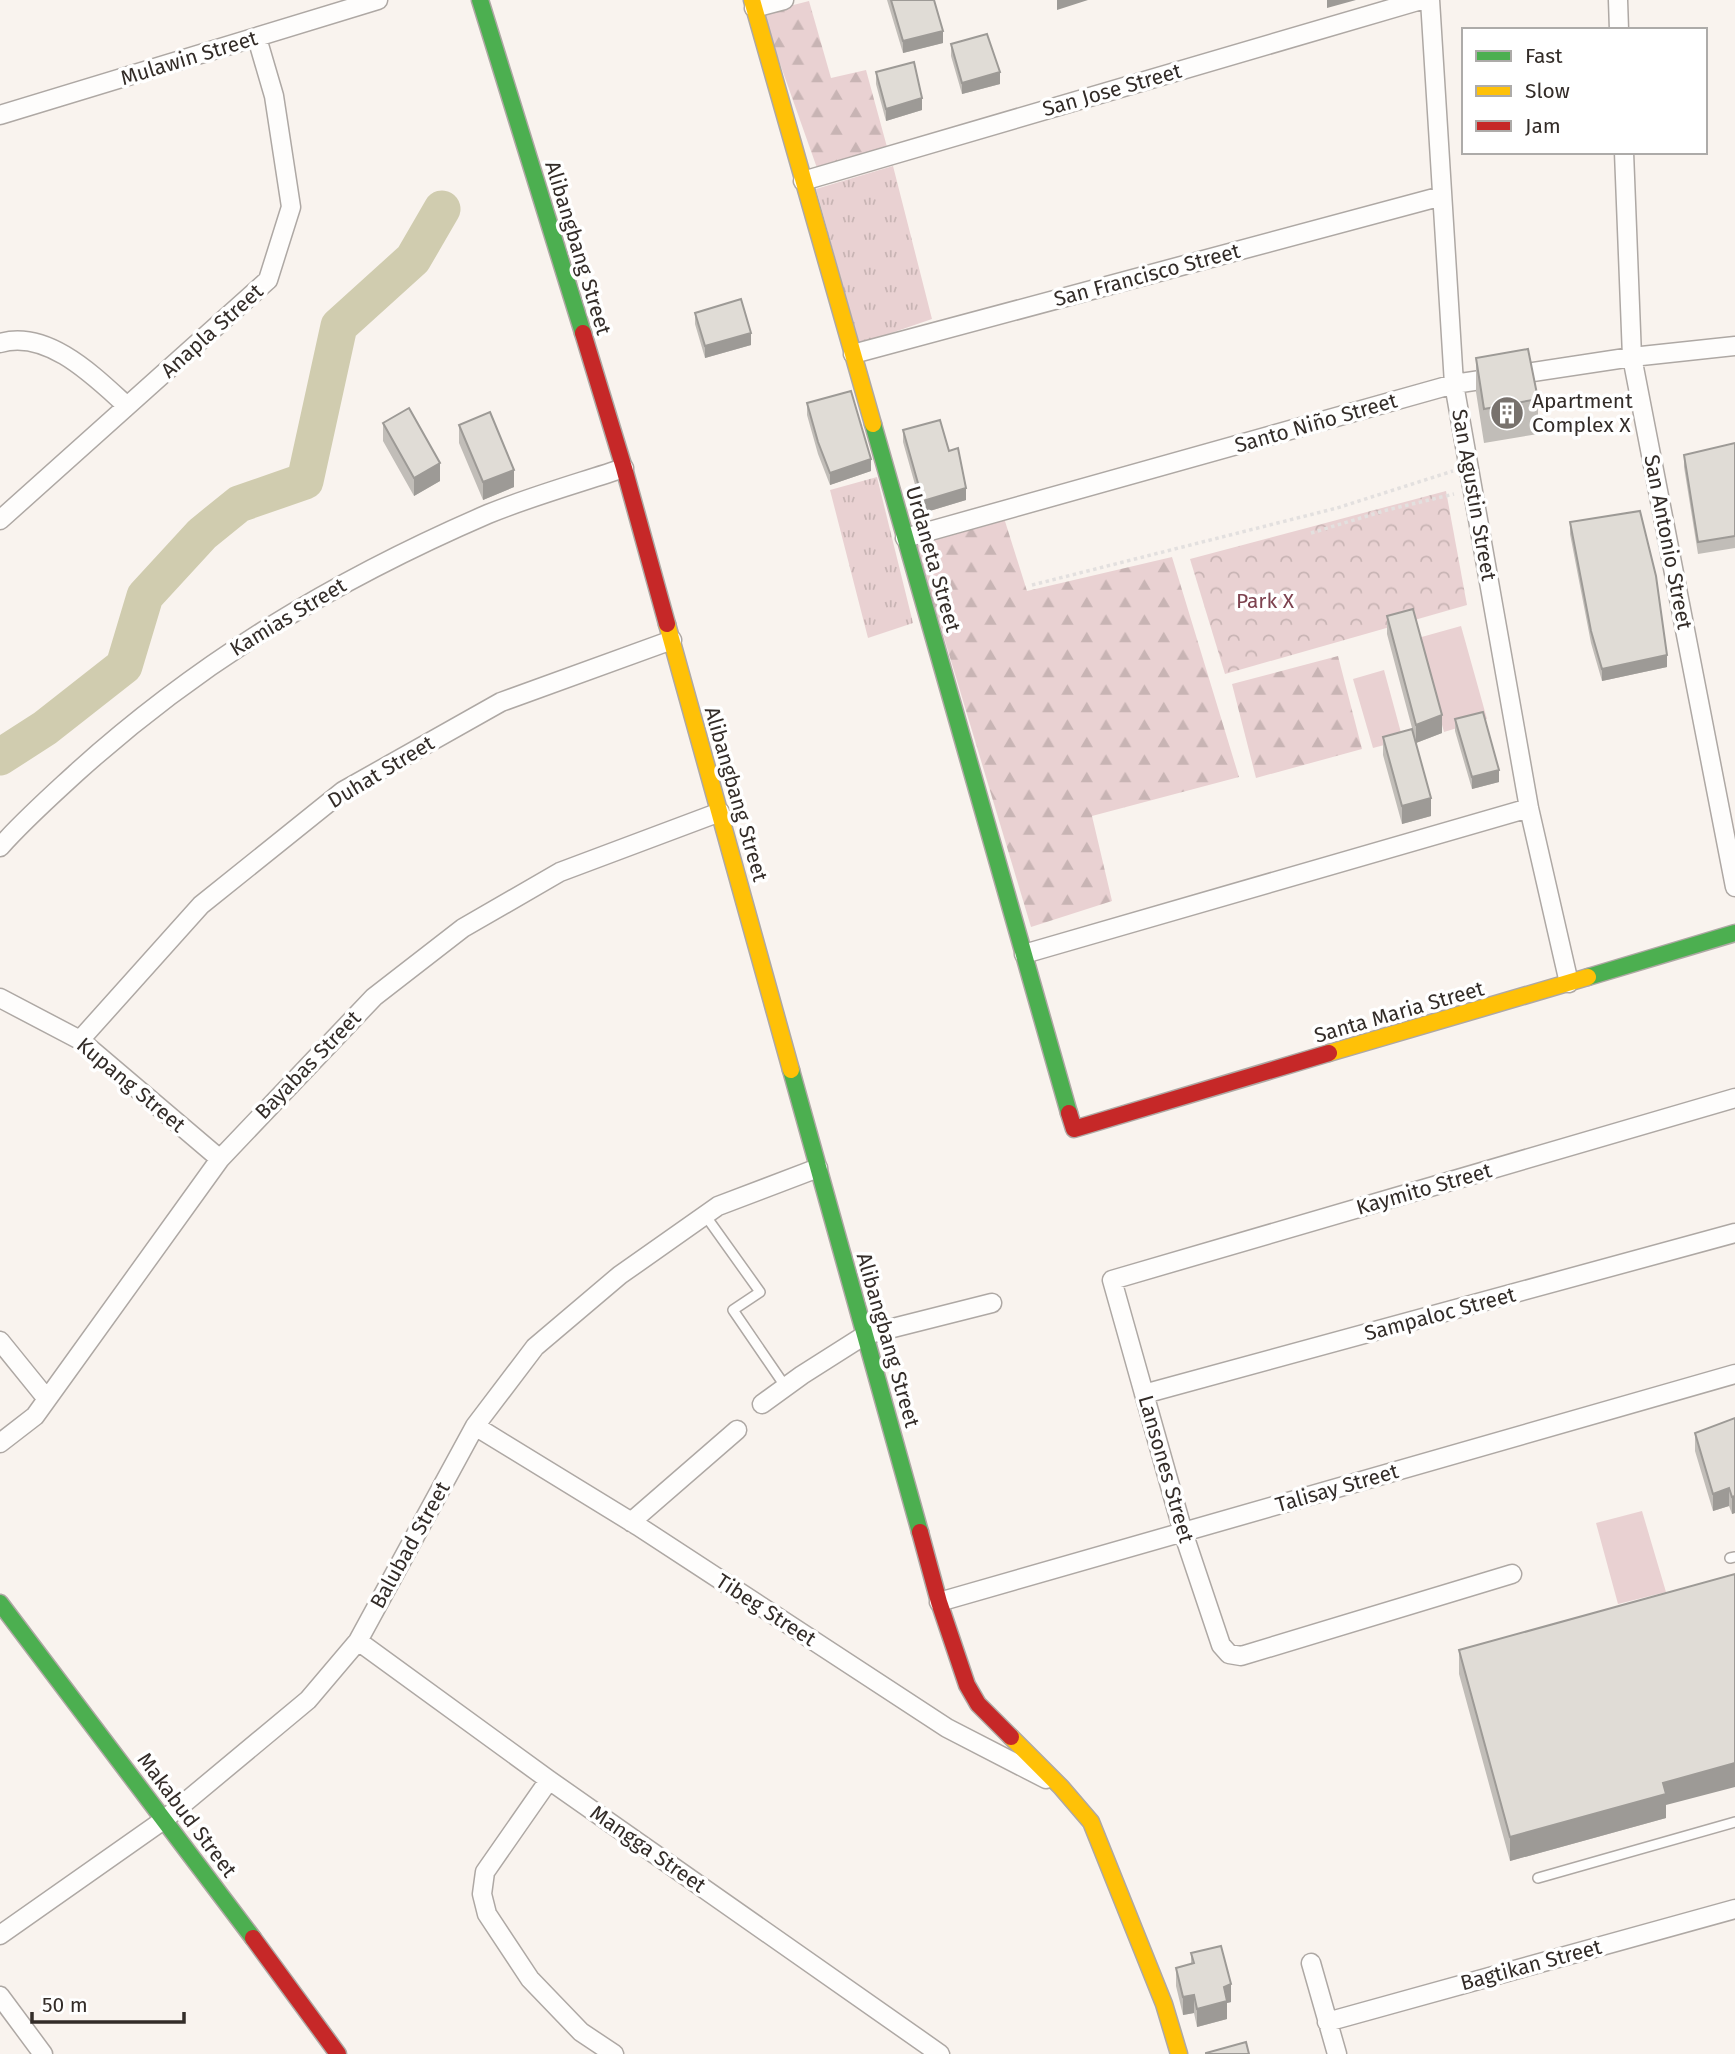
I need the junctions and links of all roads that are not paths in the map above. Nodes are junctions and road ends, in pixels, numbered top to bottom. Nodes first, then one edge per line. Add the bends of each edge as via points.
1 (378, 0) edge
2 (480, 0) edge
3 (784, 0) edge
4 (1421, 0) edge
5 (1430, 0) edge
6 (1618, 0) edge
7 (753, 4) edge
8 (1619, 28) edge
9 (257, 38) junction
10 (0, 115) edge
11 (1624, 154) edge
12 (803, 181) junction
13 (1442, 196) junction
14 (0, 343) edge
15 (1735, 346) edge
16 (853, 354) junction
17 (1632, 357) junction
18 (1454, 384) junction
19 (127, 406) junction
20 (624, 468) junction
21 (0, 520) edge
22 (905, 538) junction
23 (672, 640) junction
24 (1529, 808) junction
25 (720, 812) junction
26 (0, 847) edge
27 (1735, 887) edge
28 (1735, 933) edge
29 (1024, 954) junction
30 (1569, 983) junction
31 (0, 998) edge
32 (80, 1040) junction
33 (1735, 1098) edge
34 (1074, 1129) joint
35 (220, 1159) junction
36 (818, 1168) junction
37 (705, 1215) junction
38 (1735, 1233) edge
39 (1112, 1280) joint
40 (992, 1303) dead end
41 (865, 1335) junction
42 (0, 1341) edge
43 (1735, 1374) edge
44 (785, 1386) junction
45 (1144, 1394) junction
46 (47, 1399) junction
47 (762, 1404) dead end
48 (475, 1426) junction
49 (737, 1430) dead end
50 (0, 1443) edge
51 (631, 1522) junction
52 (1183, 1532) junction
53 (1512, 1574) dead end
54 (939, 1602) junction
55 (0, 1603) edge
56 (358, 1641) junction
57 (549, 1780) junction
58 (1061, 1787) junction
59 (165, 1819) junction
60 (1735, 1822) edge
61 (1538, 1878) dead end
62 (1735, 1909) edge
63 (0, 1934) edge
64 (1311, 1963) dead end
65 (0, 1996) edge
66 (1327, 2022) junction
67 (43, 2054) edge
68 (338, 2054) edge
69 (614, 2054) edge
70 (940, 2054) edge
71 (1179, 2054) edge
72 (1337, 2054) edge

1 - 9 street, Mulawin Street
2 - 20 street, Alibangbang Street
3 - 7 street
4 - 12 street, San Jose Street
5 - 13 street, San Agustin Street
6 - 8 street
7 - 12 street, Urdaneta Street
9 - 10 street, Mulawin Street
9 - 19 street, Anapla Street via 274,96 291,207 268,280
11 - 17 street, San Antonio Street
12 - 16 street, Urdaneta Street
13 - 16 street, San Francisco Street
13 - 18 street, San Agustin Street
14 - 19 street via 39,343 82,366
15 - 17 street, Santo Niño Street
16 - 22 street, Urdaneta Street
17 - 18 street, Santo Niño Street
17 - 27 street, San Antonio Street
18 - 22 street, Santo Niño Street
18 - 24 street, San Agustin Street
19 - 21 street, Anapla Street
20 - 23 street, Alibangbang Street
20 - 26 street, Kamias Street via 491,513 362,572 241,644 127,727
22 - 29 street, Urdaneta Street
23 - 25 street, Alibangbang Street
23 - 32 street, Duhat Street via 501,702 343,791 201,905
24 - 29 street
24 - 30 street, San Agustin Street
25 - 35 street, Bayabas Street via 560,872 463,928 374,997
25 - 36 street, Alibangbang Street
28 - 30 street, Santa Maria Street
29 - 34 street, Urdaneta Street
30 - 34 street, Santa Maria Street
31 - 32 street, Kupang Street
32 - 35 street, Kupang Street
33 - 39 street, Kaymito Street
35 - 46 street, Bayabas Street
36 - 37 street, Balubad Street
36 - 41 street, Alibangbang Street
37 - 44 lane via 760,1292 733,1310
37 - 48 street, Balubad Street via 620,1275 535,1346
38 - 45 street, Sampaloc Street
39 - 45 street, Lansones Street
40 - 41 street
41 - 44 street
41 - 54 street, Alibangbang Street
42 - 46 street
43 - 52 street, Talisay Street
44 - 47 street
45 - 52 street, Lansones Street
46 - 50 street, Bayabas Street via 35,1416
48 - 51 street, Tibeg Street
48 - 56 street, Balubad Street
49 - 51 street
51 - 58 street, Tibeg Street via 947,1728
52 - 53 street, Lansones Street via 1221,1645 1229,1654 1241,1656
52 - 54 street, Talisay Street
54 - 58 street, Alibangbang Street via 978,1704
55 - 59 street, Makabud Street
56 - 57 street, Mangga Street
56 - 59 street, Balubad Street via 308,1700
57 - 69 street via 485,1872 482,1894 487,1914 530,1979 581,2032
57 - 70 street, Mangga Street
58 - 71 street, Alibangbang Street via 1091,1822 1164,2004
59 - 63 street, Balubad Street
59 - 68 street, Makabud Street
60 - 61 lane
62 - 66 street, Bagtikan Street
64 - 66 street
65 - 67 street
66 - 72 street

